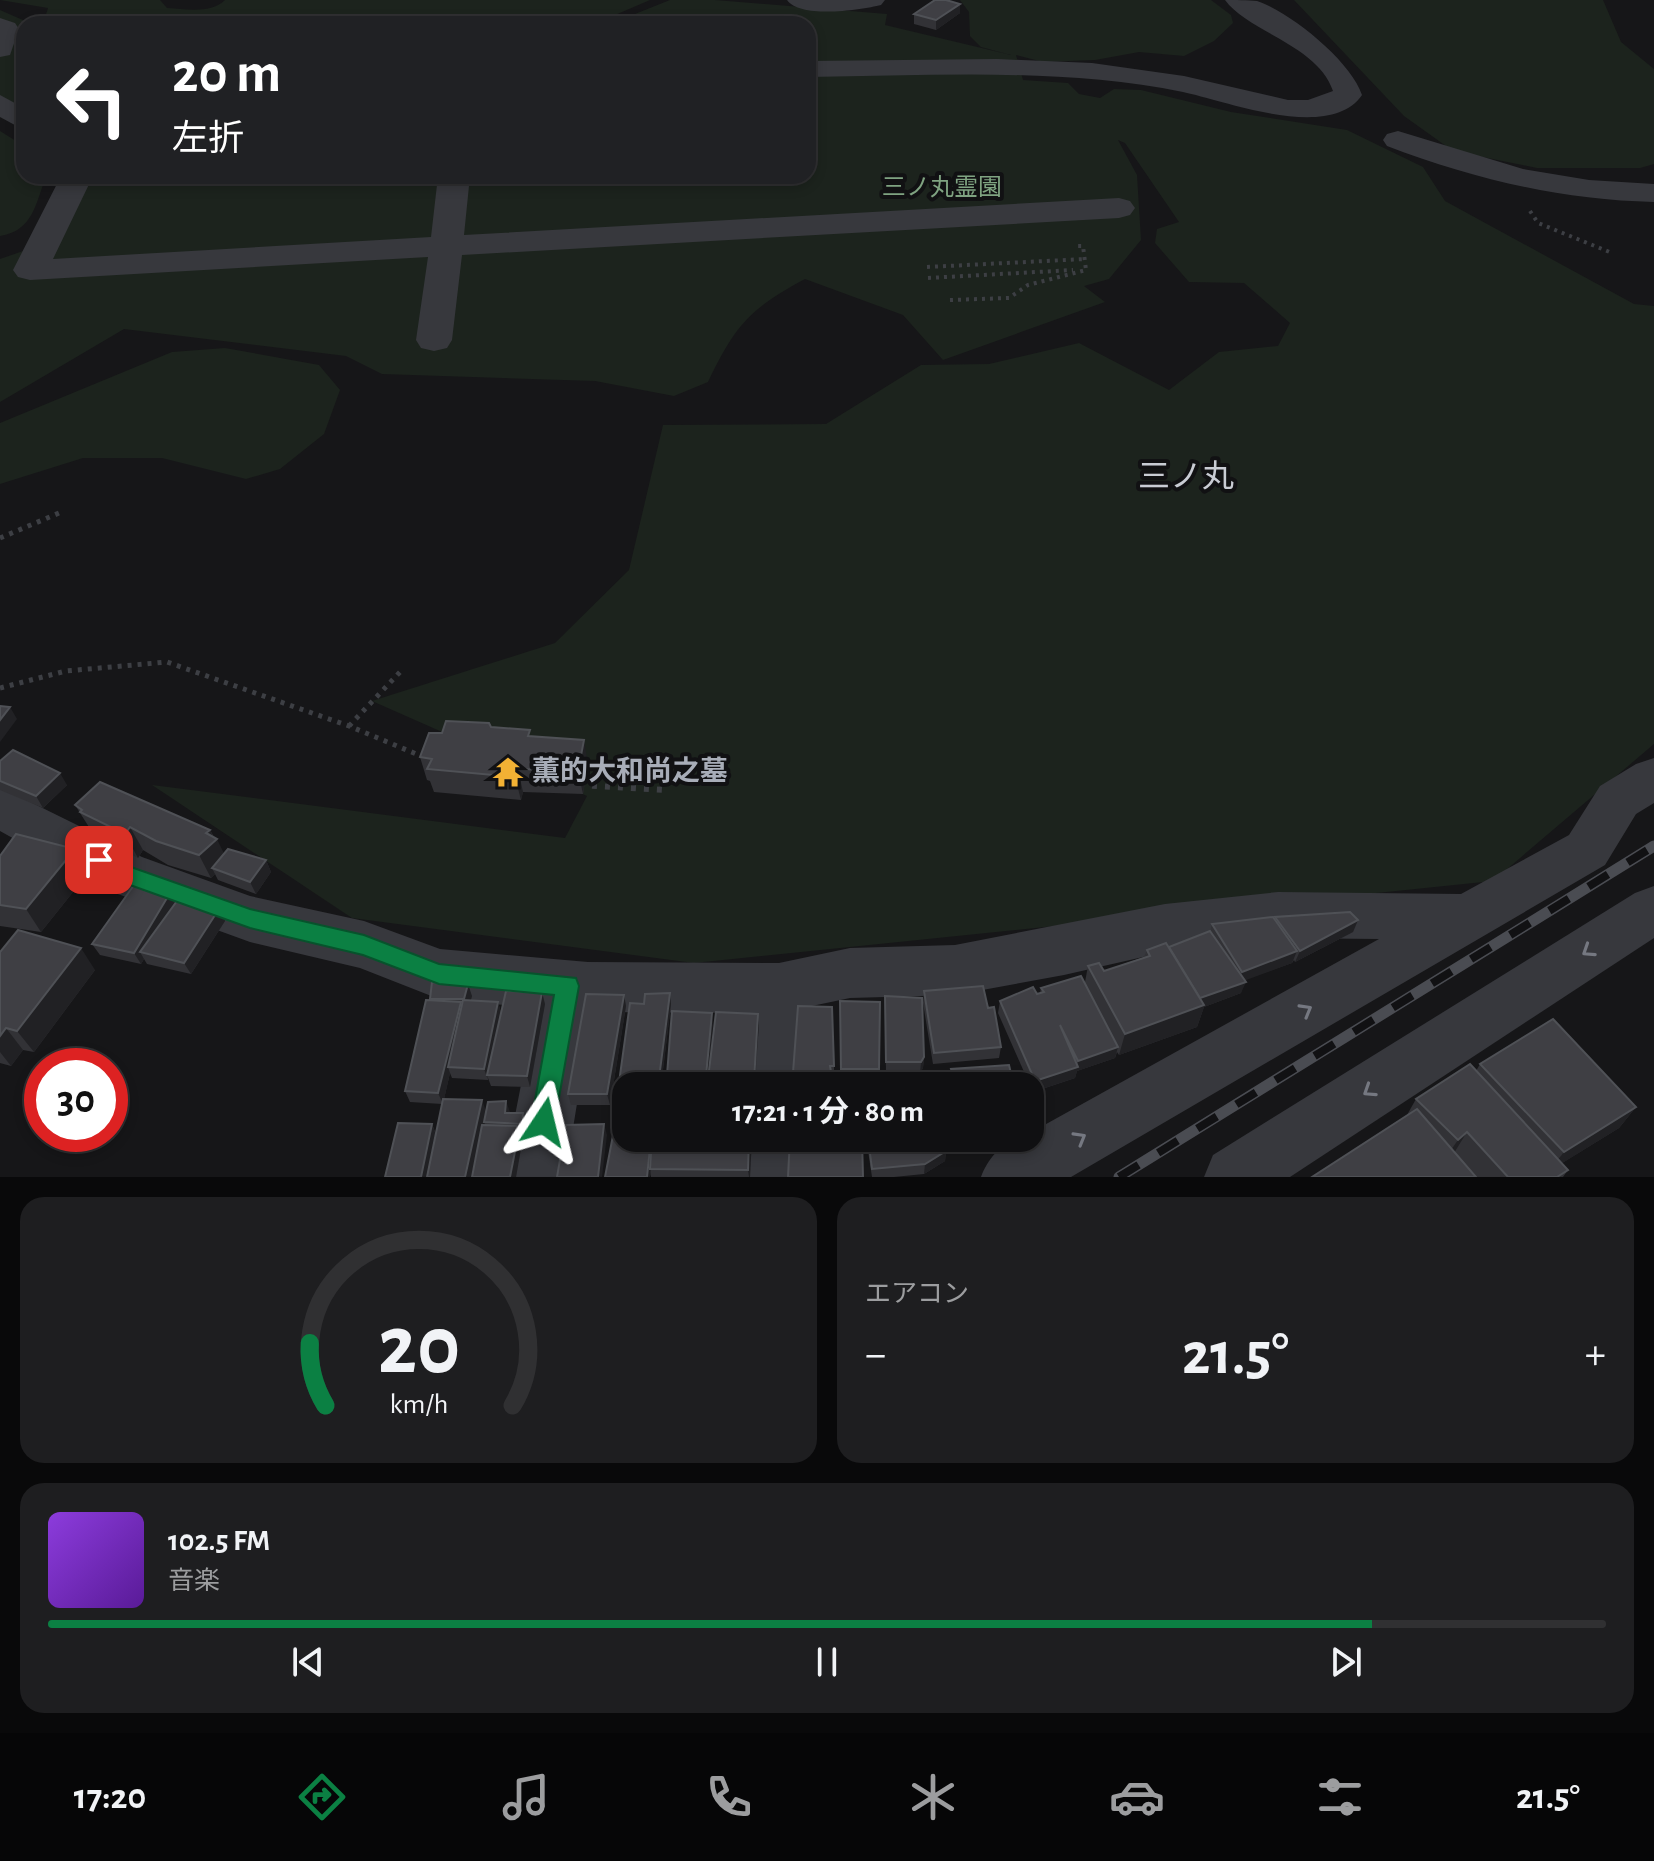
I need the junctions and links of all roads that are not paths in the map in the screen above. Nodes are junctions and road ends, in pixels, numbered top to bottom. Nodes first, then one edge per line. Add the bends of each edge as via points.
1 (800, 0) edge
2 (872, 0) edge
3 (1238, 0) edge
4 (0, 26) edge
5 (0, 49) edge
6 (816, 69) edge
7 (1398, 140) dead end
8 (73, 184) edge
9 (453, 184) edge
10 (1654, 193) edge
11 (1119, 208) dead end
12 (446, 246) junction
13 (434, 340) dead end
14 (1654, 778) edge
15 (0, 807) edge
16 (1654, 909) edge
17 (1468, 917) junction
18 (568, 986) junction
19 (779, 988) junction
20 (776, 1072) edge
21 (774, 1152) edge
22 (534, 1177) edge
23 (773, 1177) edge
24 (1012, 1177) edge
25 (1235, 1177) edge

1 - 2 street via 845,5
3 - 6 street via 1309,47 1344,79 1348,95 1336,102 1289,109 1180,83 1096,74
4 - 5 street via 6,29
7 - 10 street via 1455,161 1578,188
8 - 12 street via 30,270
9 - 12 street
11 - 12 street
12 - 13 street
14 - 17 street via 1618,800 1587,850
15 - 18 street via 123,873 250,919 364,945 439,974
16 -> 25 street
17 - 19 street via 1278,915 1165,928 955,970 850,973
24 -> 17 street
18 - 19 street
18 - 22 street
19 - 20 street
21 - 23 street

